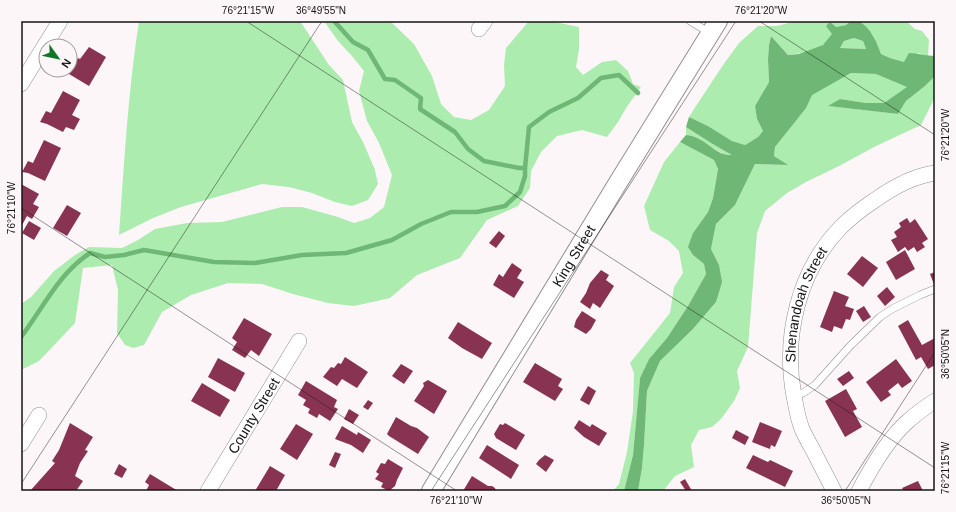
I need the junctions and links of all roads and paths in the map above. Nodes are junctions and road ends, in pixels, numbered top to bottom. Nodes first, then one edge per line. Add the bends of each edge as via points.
1 (60, 21) edge
2 (690, 21) edge
3 (714, 27) edge
4 (21, 84) edge
5 (935, 173) edge
6 (935, 289) edge
7 (300, 341) dead end
8 (794, 396) junction
9 (935, 401) edge
10 (39, 415) dead end
11 (21, 444) edge
12 (208, 491) edge
13 (431, 491) edge
14 (834, 491) edge
15 (859, 491) edge

1 - 4 street
2 - 3 lane
3 - 13 street, King Street
5 - 8 street, Shenandoah Street via 888,191 860,210 825,246 812,267 795,314 791,346
6 - 8 lane via 880,317 815,385
7 - 12 street, County Street
8 - 14 street, Shenandoah Street via 802,429
9 - 15 street via 906,422 891,440
10 - 11 street

